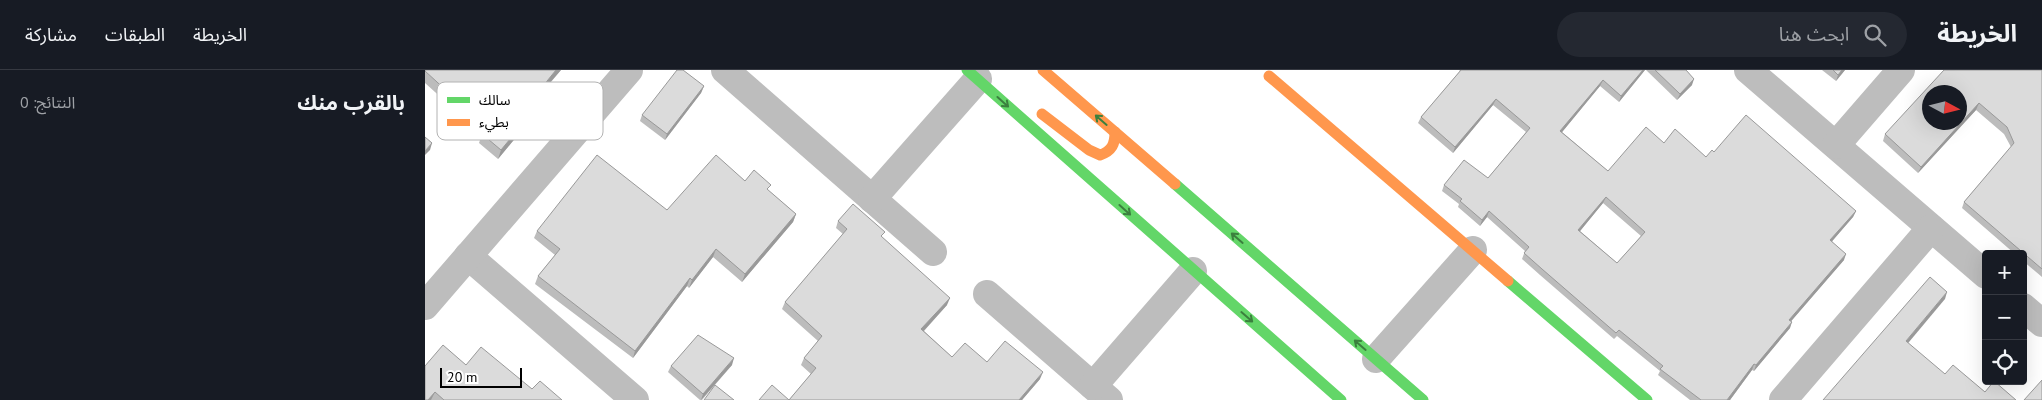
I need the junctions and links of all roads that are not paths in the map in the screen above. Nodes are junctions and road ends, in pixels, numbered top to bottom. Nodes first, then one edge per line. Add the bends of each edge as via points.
1 (629, 70) edge
2 (725, 70) edge
3 (1043, 70) edge
4 (1748, 70) edge
5 (1901, 70) edge
6 (972, 75) edge
7 (1269, 76) dead end
8 (1003, 86) dead end
9 (603, 100) edge
10 (1035, 108) dead end
11 (1115, 132) junction
12 (568, 140) edge
13 (1836, 145) junction
14 (872, 199) junction
15 (1931, 228) junction
16 (1473, 250) junction
17 (933, 252) dead end
18 (468, 256) junction
19 (1193, 271) junction
20 (1982, 272) edge
21 (987, 294) dead end
22 (425, 306) edge
23 (2027, 310) edge
24 (2042, 323) edge
25 (1376, 359) junction
26 (1101, 393) edge
27 (635, 400) edge
28 (1341, 400) edge
29 (1423, 400) edge
30 (1647, 400) edge
31 (1783, 400) edge

1 - 9 street
2 - 14 street
11 -> 3 main road
4 - 13 street
5 - 13 street
6 - 8 main road
6 - 14 street
6 -> 19 main road
7 - 16 main road
10 - 11 main road via 1094,154 1111,150 1115,145
25 -> 11 main road
12 - 18 street
13 - 15 street
14 - 17 street
15 - 20 street
15 - 31 street
16 - 25 street
16 - 30 main road
18 - 22 street
18 - 27 street
19 - 26 street
19 -> 28 main road
21 - 26 street
23 - 24 street
25 - 29 main road

